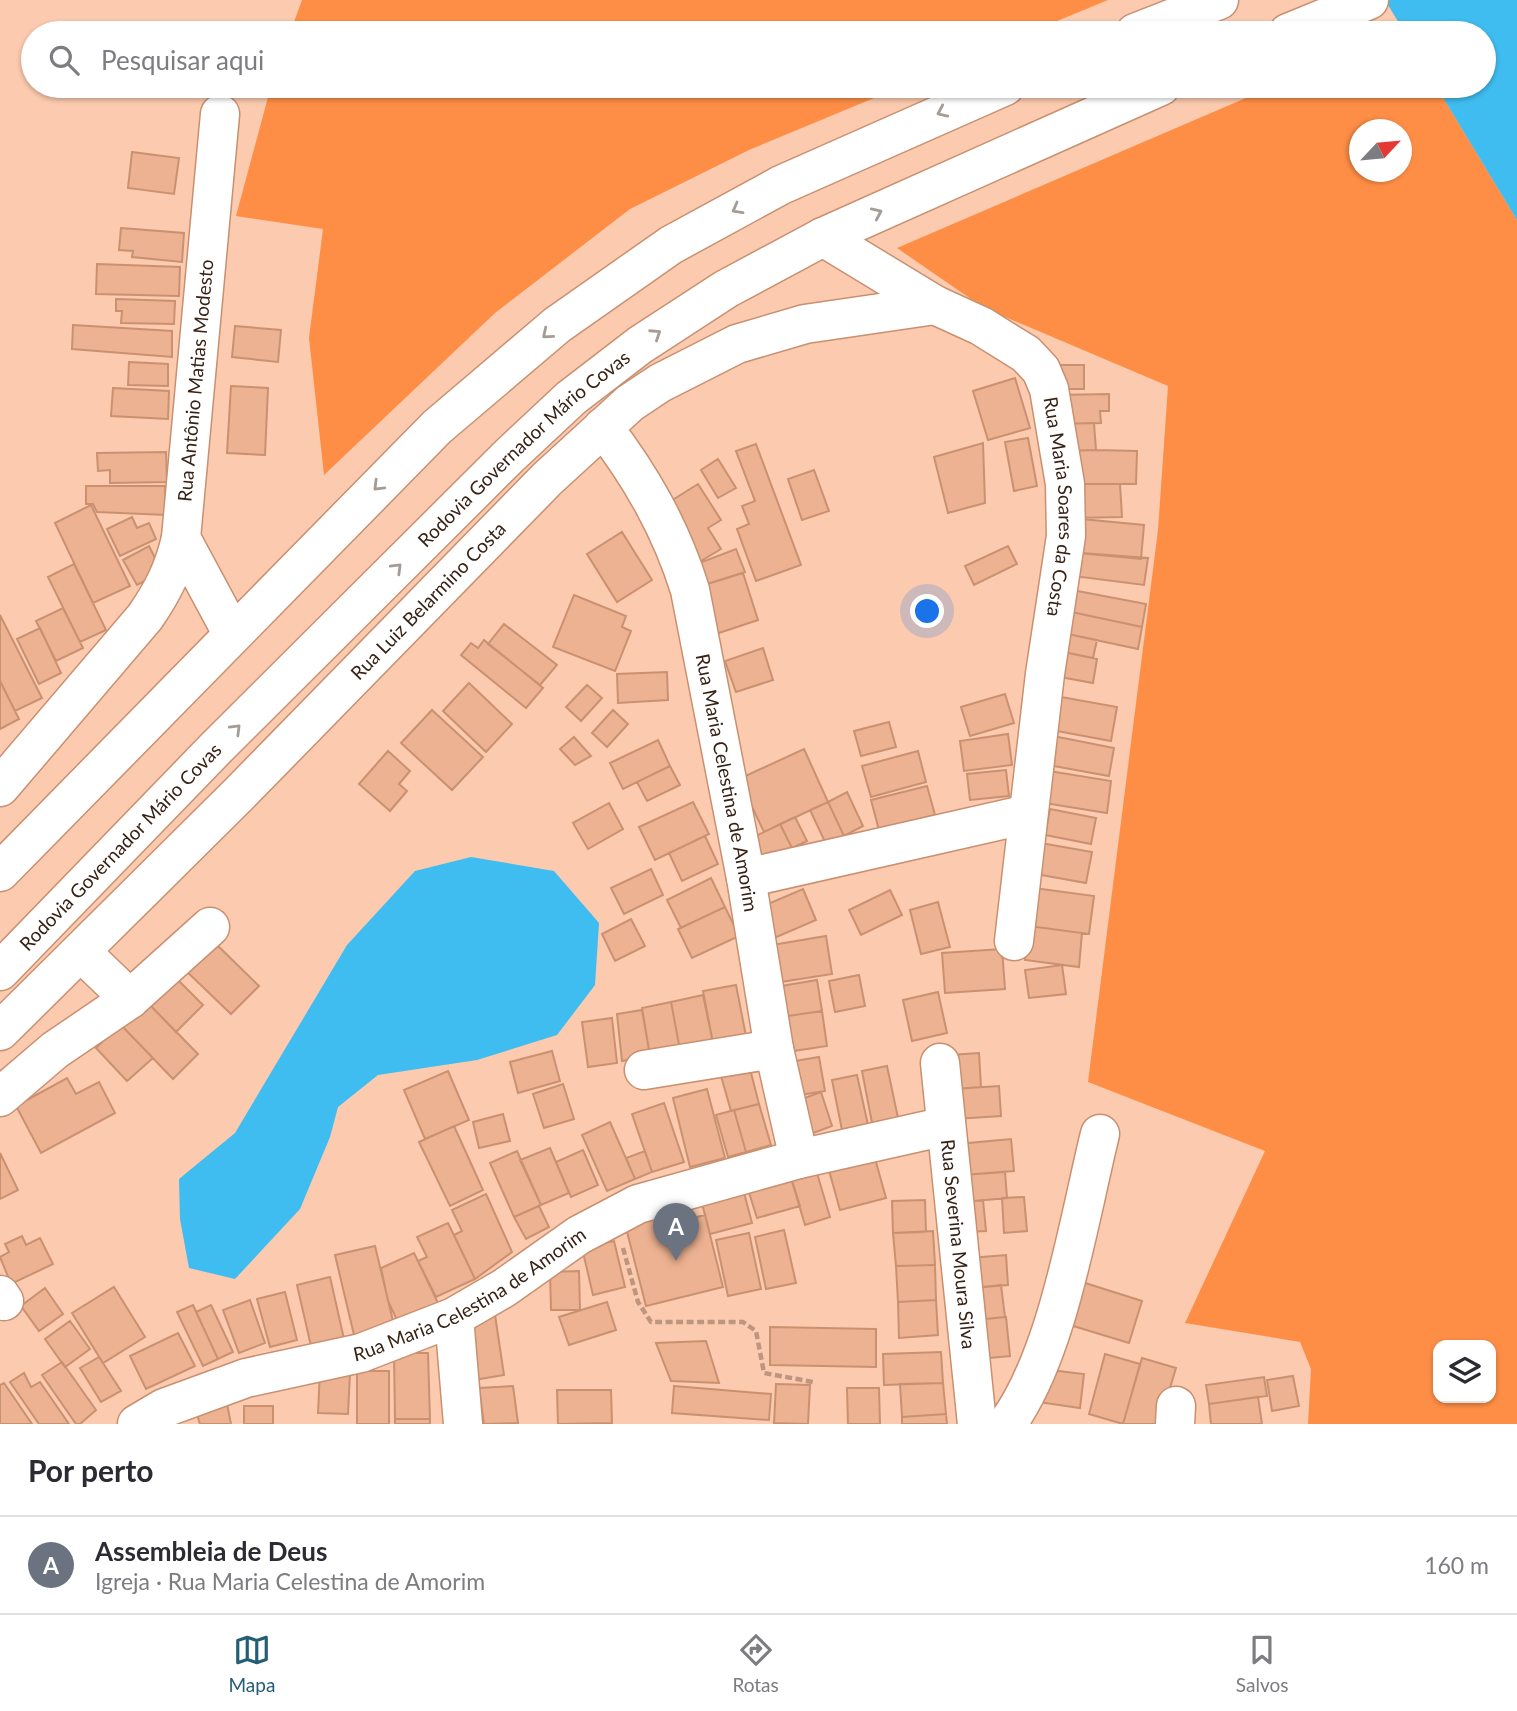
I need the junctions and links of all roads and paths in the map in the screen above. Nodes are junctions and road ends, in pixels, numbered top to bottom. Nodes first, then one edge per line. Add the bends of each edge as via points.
1 (1219, 0) edge
2 (1369, 0) edge
3 (1166, 21) edge
4 (1318, 21) edge
5 (978, 98) edge
6 (1133, 98) edge
7 (220, 114) dead end
8 (823, 237) junction
9 (935, 305) junction
10 (603, 427) junction
11 (181, 538) junction
12 (232, 634) junction
13 (0, 787) edge
14 (1028, 814) junction
15 (0, 872) edge
16 (746, 878) junction
17 (210, 927) dead end
18 (1014, 941) dead end
19 (81, 952) junction
20 (0, 971) edge
21 (130, 999) junction
22 (0, 1031) edge
23 (774, 1049) junction
24 (940, 1063) dead end
25 (644, 1070) dead end
26 (0, 1097) edge
27 (946, 1126) junction
28 (1100, 1134) dead end
29 (799, 1159) junction
30 (613, 1215) junction
31 (454, 1317) junction
32 (813, 1382) dead end
33 (137, 1424) edge
34 (463, 1424) edge
35 (976, 1424) edge
36 (1007, 1424) edge

1 - 3 main road
2 - 4 main road
5 -> 12 main road via 781,185 671,245 557,325 437,427
8 -> 6 main road, Rodovia Governador Mário Covas
7 - 11 main road, Rua Antônio Matias Modesto
8 - 9 main road, Rua Maria Soares da Costa
20 -> 8 main road, Rodovia Governador Mário Covas via 226,738 571,398 640,345 726,289
9 - 10 main road, Rua Luiz Belarmino Costa via 805,324 737,344 660,383
9 - 14 main road, Rua Maria Soares da Costa via 1026,354 1041,370 1049,389 1065,484 1066,536
10 - 16 main road, Rua Maria Celestina de Amorim via 652,497 676,546 690,590
10 - 19 main road, Rua Luiz Belarmino Costa
11 - 12 main road
11 - 13 main road via 166,586 145,617
12 - 15 main road
14 - 16 main road
14 - 18 main road, Rua Maria Soares da Costa
16 - 23 main road, Rua Maria Celestina de Amorim
17 - 21 main road
19 - 21 main road
19 - 22 main road, Rua Luiz Belarmino Costa
21 - 26 main road via 55,1050
23 - 25 main road
23 - 29 main road, Rua Maria Celestina de Amorim
24 - 27 main road, Rua Severina Moura Silva
27 - 29 main road, Rua Maria Celestina de Amorim
27 - 35 main road, Rua Severina Moura Silva
28 - 36 main road via 1038,1370
29 - 30 main road, Rua Maria Celestina de Amorim
30 - 31 main road, Rua Maria Celestina de Amorim
30 - 32 path via 638,1302 650,1322 743,1322 755,1331 764,1373
31 - 33 main road, Rua Maria Celestina de Amorim via 361,1353 246,1378 164,1408
31 - 34 main road

